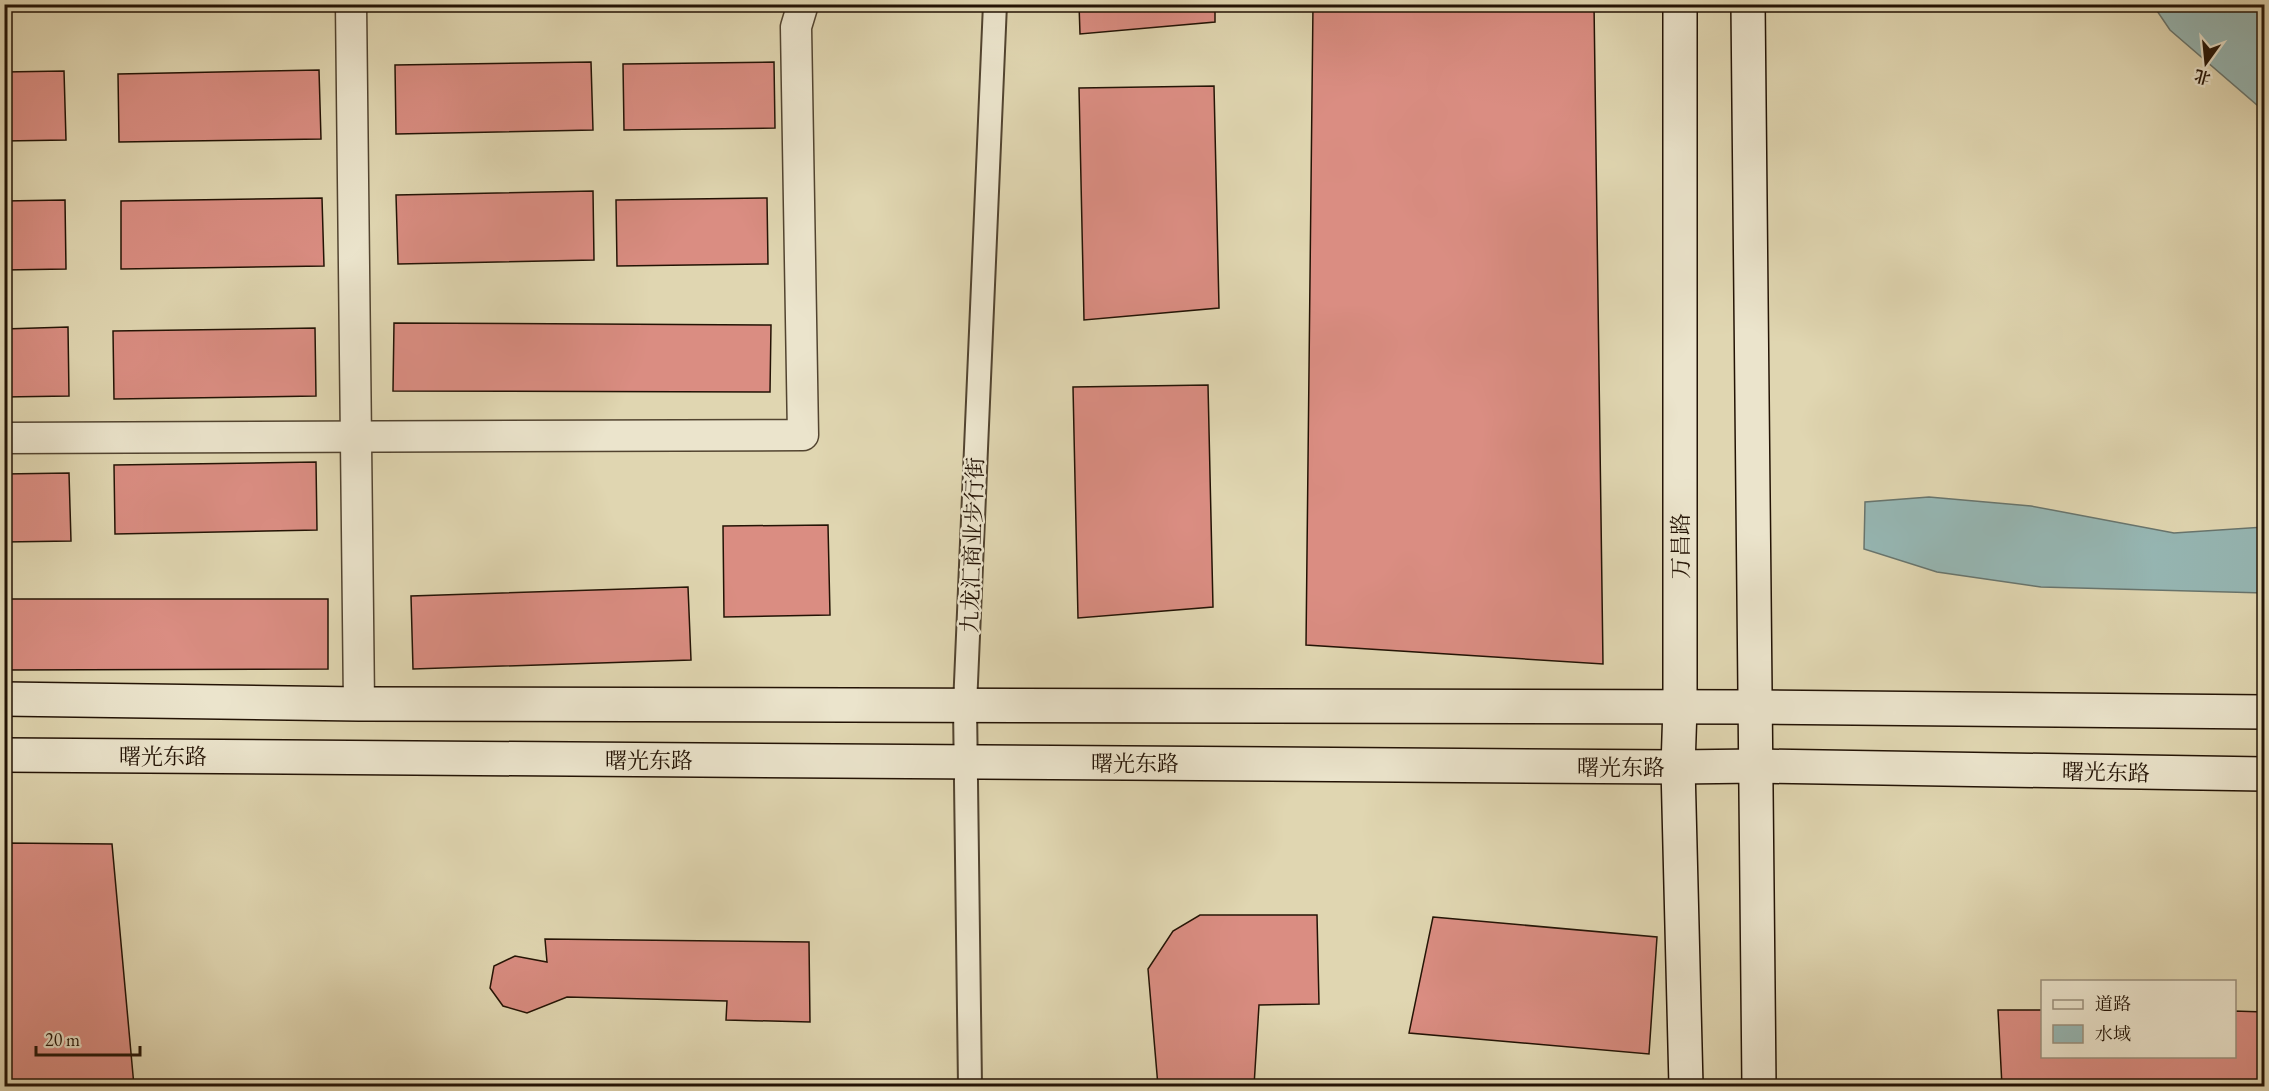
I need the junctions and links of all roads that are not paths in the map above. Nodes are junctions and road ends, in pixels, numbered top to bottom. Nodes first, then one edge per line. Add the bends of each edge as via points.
1 (351, 4) edge
2 (803, 4) edge
3 (995, 4) edge
4 (1680, 4) edge
5 (1748, 4) edge
6 (4, 438) edge
7 (356, 438) junction
8 (4, 699) edge
9 (359, 704) junction
10 (965, 706) junction
11 (1680, 707) junction
12 (1755, 707) junction
13 (2265, 712) edge
14 (4, 755) edge
15 (967, 762) junction
16 (1756, 766) junction
17 (1678, 767) junction
18 (2265, 774) edge
19 (970, 1086) edge
20 (1686, 1086) edge
21 (1759, 1086) edge

1 - 7 street
2 - 7 street via 796,27 803,435
3 - 10 street, 九龙汇商业步行街
4 - 11 main road, 万昌路
5 - 12 main road
6 - 7 street
7 - 9 street
8 - 9 main road
9 - 10 main road
10 - 11 main road
10 - 15 street, 九龙汇商业步行街
11 - 12 main road
11 - 17 main road, 万昌路
12 - 13 main road
12 - 16 main road
14 - 15 main road, 曙光东路
15 - 17 main road, 曙光东路
15 - 19 street, 九龙汇商业步行街
16 - 17 main road, 曙光东路
16 - 18 main road, 曙光东路
16 - 21 main road
17 - 20 main road, 万昌路

